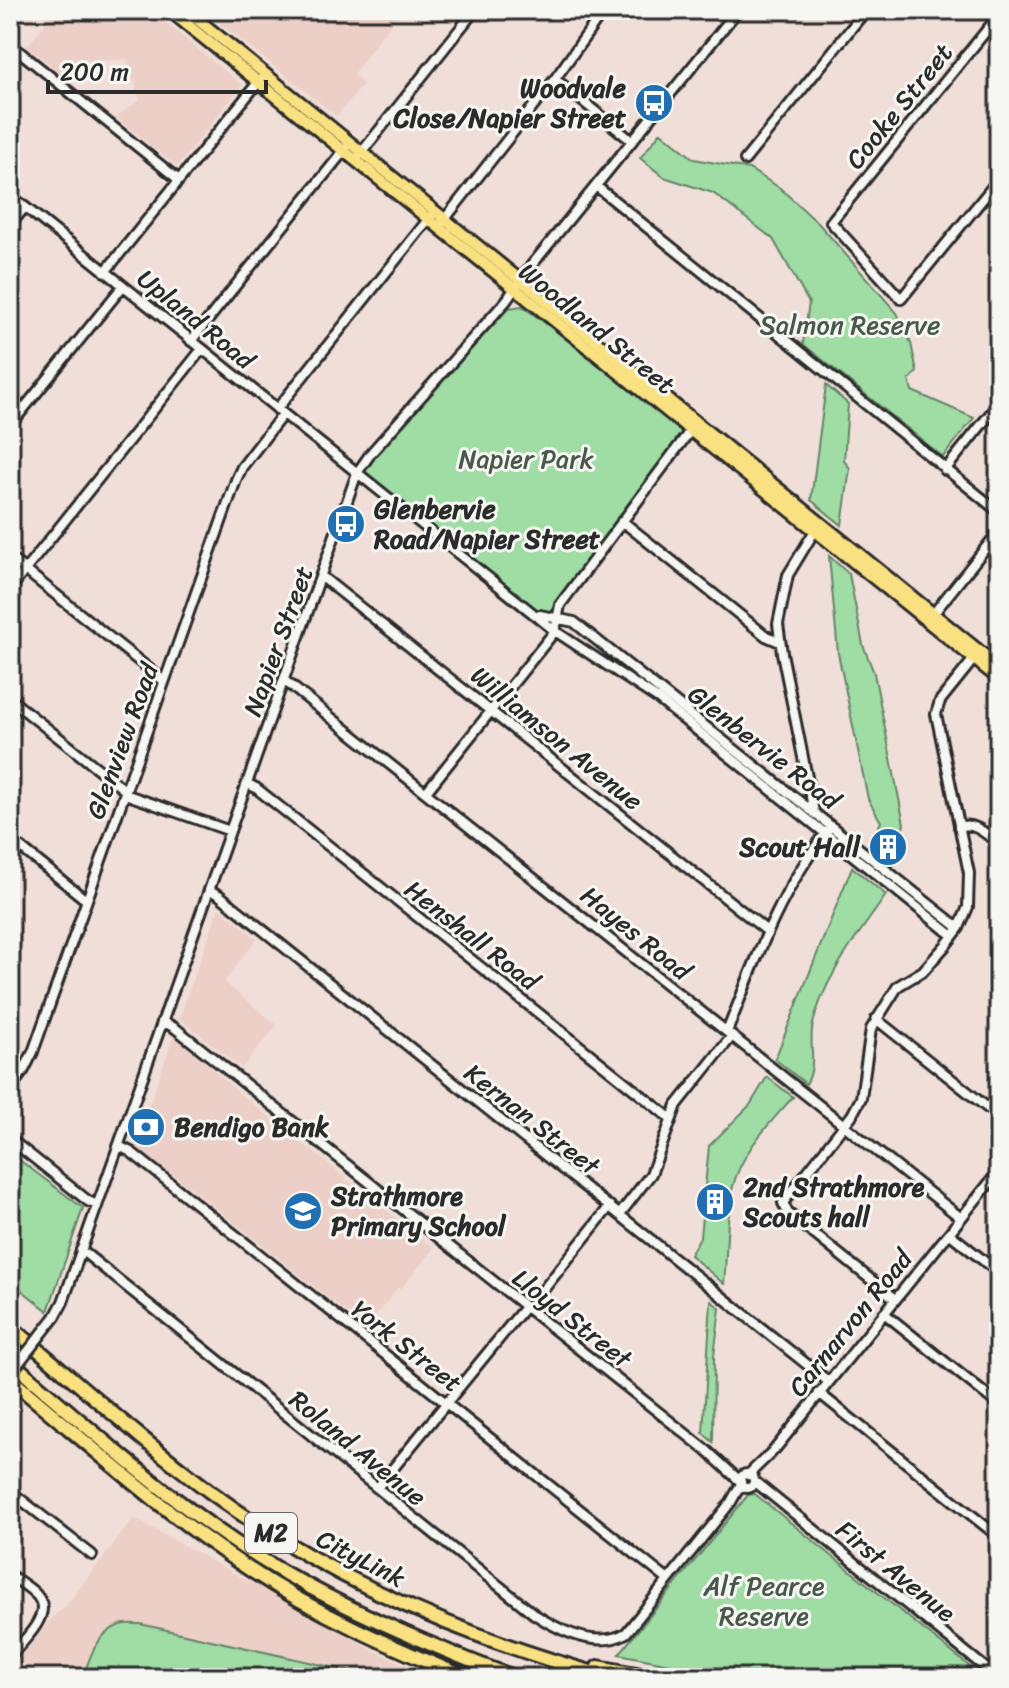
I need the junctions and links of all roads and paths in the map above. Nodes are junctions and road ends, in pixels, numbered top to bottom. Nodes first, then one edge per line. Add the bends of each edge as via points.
1 (169, 10) edge
2 (186, 10) edge
3 (475, 10) edge
4 (604, 10) edge
5 (738, 10) edge
6 (866, 10) edge
7 (999, 15) edge
8 (10, 44) edge
9 (261, 78) junction
10 (555, 79) junction
11 (632, 141) junction
12 (346, 147) junction
13 (358, 157) junction
14 (745, 160) dead end
15 (999, 179) edge
16 (179, 180) junction
17 (596, 186) junction
18 (10, 195) edge
19 (25, 207) junction
20 (432, 216) junction
21 (441, 224) junction
22 (10, 225) edge
23 (105, 272) junction
24 (123, 286) junction
25 (517, 286) junction
26 (191, 341) junction
27 (202, 349) junction
28 (999, 403) edge
29 (280, 412) junction
30 (10, 423) edge
31 (693, 427) junction
32 (945, 470) junction
33 (357, 473) junction
34 (999, 512) edge
35 (622, 521) junction
36 (817, 527) junction
37 (999, 531) edge
38 (10, 558) edge
39 (25, 570) junction
40 (322, 577) junction
41 (10, 589) edge
42 (536, 614) junction
43 (557, 618) junction
44 (930, 618) junction
45 (758, 630) junction
46 (555, 631) junction
47 (779, 631) junction
48 (780, 642) junction
49 (976, 655) junction
50 (999, 667) edge
51 (999, 679) edge
52 (164, 681) junction
53 (285, 681) junction
54 (10, 699) edge
55 (491, 711) junction
56 (807, 777) junction
57 (248, 784) junction
58 (784, 789) junction
59 (125, 792) junction
60 (426, 792) junction
61 (811, 816) junction
62 (959, 827) junction
63 (828, 830) junction
64 (230, 831) junction
65 (10, 839) edge
66 (999, 844) edge
67 (209, 890) junction
68 (86, 900) junction
69 (767, 931) junction
70 (956, 932) junction
71 (876, 1019) junction
72 (162, 1021) junction
73 (730, 1034) junction
74 (10, 1089) edge
75 (999, 1117) edge
76 (670, 1118) junction
77 (844, 1125) junction
78 (10, 1139) edge
79 (119, 1146) junction
80 (999, 1171) edge
81 (97, 1205) junction
82 (610, 1206) junction
83 (620, 1214) junction
84 (961, 1218) junction
85 (949, 1233) junction
86 (80, 1254) junction
87 (999, 1273) edge
88 (895, 1299) junction
89 (526, 1308) junction
90 (884, 1313) junction
91 (10, 1326) edge
92 (10, 1361) edge
93 (10, 1376) edge
94 (829, 1382) junction
95 (819, 1393) junction
96 (445, 1402) junction
97 (999, 1405) edge
98 (747, 1482) junction
99 (377, 1488) junction
100 (10, 1491) edge
101 (999, 1537) edge
102 (92, 1555) dead end
103 (10, 1575) edge
104 (668, 1580) junction
105 (607, 1641) joint
106 (532, 1654) junction
107 (10, 1656) edge
108 (460, 1657) junction
109 (467, 1678) edge
110 (504, 1678) edge
111 (518, 1678) edge
112 (612, 1678) edge
113 (658, 1678) edge
114 (998, 1678) edge

1 - 9 main road, Woodland Street
2 - 9 main road, Woodland Street
3 - 13 street
4 - 10 street
5 - 11 street, Napier Street
6 - 14 street
7 - 15 street, Cooke Street via 831,222 901,299
8 - 16 street
9 - 12 main road, Woodland Street
9 - 16 street
10 - 11 street
10 - 21 street
11 - 17 street, Napier Street
12 - 13 main road, Woodland Street
12 - 26 street
13 - 20 main road, Woodland Street
16 - 23 street
17 - 25 street, Napier Street
17 - 32 street
18 - 19 street, Upland Road
19 - 22 street
19 - 23 street, Upland Road
20 - 21 main road, Woodland Street
20 - 29 street, Glenview Road
21 - 25 main road, Woodland Street
23 - 24 street, Upland Road
24 - 26 street, Upland Road
24 - 30 street
25 - 31 main road, Woodland Street
25 - 33 street, Napier Street
26 - 27 street, Upland Road
27 - 29 street, Upland Road
27 - 39 street
28 - 32 street
29 - 33 street, Upland Road
29 - 52 street, Glenview Road via 236,480
31 - 35 street
31 - 36 main road, Woodland Street
32 - 34 street
33 - 40 street, Napier Street
33 - 42 street, Glenbervie Road
35 - 43 street via 560,605
35 - 45 street
36 - 44 main road, Woodland Street
36 - 47 street via 788,575
37 - 44 street
38 - 39 street
39 - 41 street
39 - 52 street
40 - 53 street, Napier Street
40 - 55 street, Williamson Avenue
42 - 43 street, Glenbervie Road
42 - 46 street, Glenbervie Road
43 - 46 street
43 - 58 street, Glenbervie Road via 574,622
44 - 49 main road, Woodland Street
45 - 47 street
45 - 48 street
46 - 55 street
46 - 61 street, Glenbervie Road via 658,699
47 - 48 street
48 - 56 street
49 - 50 main road, Woodland Street
49 - 51 main road, Woodland Street
49 - 62 street via 936,714
52 - 59 street, Glenview Road
53 - 57 street, Napier Street
53 - 60 street, Hayes Road
54 - 59 street
55 - 60 street
55 - 69 street, Williamson Avenue
56 - 58 street via 797,792
56 - 61 street
57 - 64 street, Napier Street
57 - 76 street, Henshall Road
58 - 61 street, Glenbervie Road
59 - 64 street
59 - 68 street, Glenview Road
60 - 73 street, Hayes Road
61 - 63 street, Glenbervie Road
62 - 66 street via 976,827
62 - 70 street via 971,890
63 - 69 street via 803,862
63 - 70 street, Glenbervie Road
64 - 67 street, Napier Street
65 - 68 street
67 - 72 street, Napier Street
67 - 82 street, Kernan Street
68 - 74 street, Glenview Road via 28,1063
69 - 73 street
70 - 71 street via 929,965 898,986
71 - 75 street
71 - 77 street via 861,1098
72 - 79 street, Napier Street
72 - 89 street, Lloyd Street
73 - 76 street
73 - 77 street, Hayes Road
76 - 83 street via 651,1174
77 - 84 street, Hayes Road
77 - 88 street via 783,1206
78 - 81 street
79 - 81 street, Napier Street
79 - 96 street, York Street
80 - 84 street, Carnarvon Road
81 - 86 street, Napier Street
82 - 83 street, Kernan Street
82 - 89 street
83 - 94 street, Kernan Street
84 - 85 street, Carnarvon Road
85 - 87 street
85 - 88 street, Carnarvon Road
86 - 93 street, Napier Street, bridge via 55,1317
86 - 99 street, Roland Avenue
88 - 90 street, Carnarvon Road
89 - 96 street
89 - 98 street, Lloyd Street
90 - 94 street, Carnarvon Road
90 - 97 street
91 - 106 highway, CityLink / M2 via 166,1457 289,1545 413,1609
92 - 108 highway, CityLink / M2 via 216,1529 344,1606
93 - 109 highway via 158,1502 252,1571 332,1618
94 - 95 street, Carnarvon Road
95 - 98 street, Carnarvon Road
95 - 101 street
96 - 99 street
96 - 104 street, York Street
98 - 104 street, Carnarvon Road
98 - 114 street, First Avenue
99 - 105 street, Roland Avenue via 551,1625
100 - 102 street
103 - 107 street via 40,1599 42,1607 37,1622
104 - 105 street, Carnarvon Road via 626,1633
106 - 112 highway, CityLink / M2
106 - 113 highway
108 - 110 highway
108 - 111 highway, CityLink / M2

